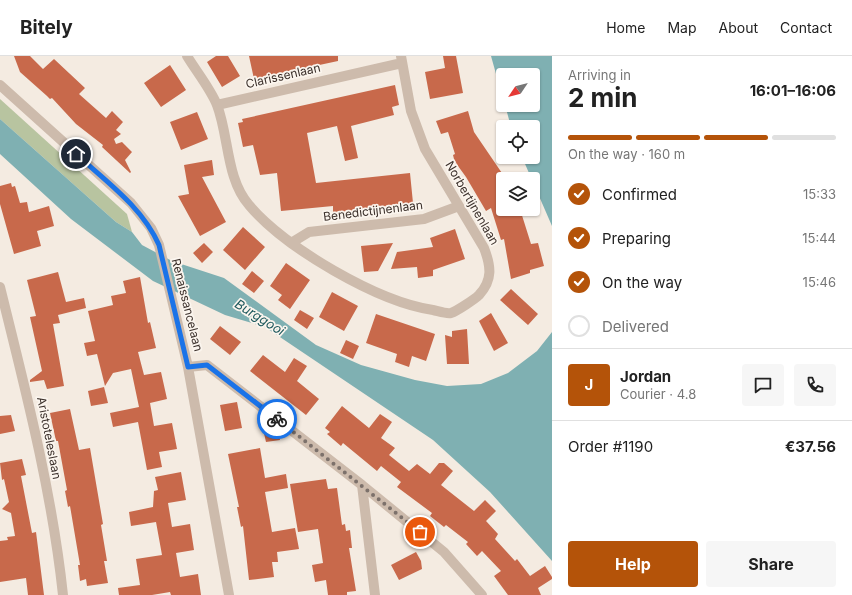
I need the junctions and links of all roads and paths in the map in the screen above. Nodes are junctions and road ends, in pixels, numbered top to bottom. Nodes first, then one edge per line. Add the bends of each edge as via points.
1 (186, 56) edge
2 (402, 60) edge
3 (0, 85) edge
4 (217, 104) junction
5 (459, 206) junction
6 (291, 243) junction
7 (0, 287) edge
8 (188, 367) junction
9 (362, 485) junction
10 (63, 595) edge
11 (229, 595) edge
12 (375, 595) edge
13 (482, 595) edge

1 - 4 street, Norbertijnenlaan
2 - 4 street, Clarissenlaan
2 - 5 street, Norbertijnenlaan via 411,110 425,149
3 - 8 street, Renaissancelaan via 130,203 151,228 159,245
4 - 6 street, Norbertijnenlaan via 238,190 265,223
5 - 6 street, Benedictijnenlaan via 424,219 309,232
5 - 6 street, Norbertijnenlaan via 484,248 490,263 490,275 486,288 476,298 451,313 419,308 369,288 340,274
7 - 10 street, Aristoteleslaan via 31,410
8 - 9 street via 207,365
8 - 11 street, Renaissancelaan
9 - 12 street
9 - 13 street via 444,552

